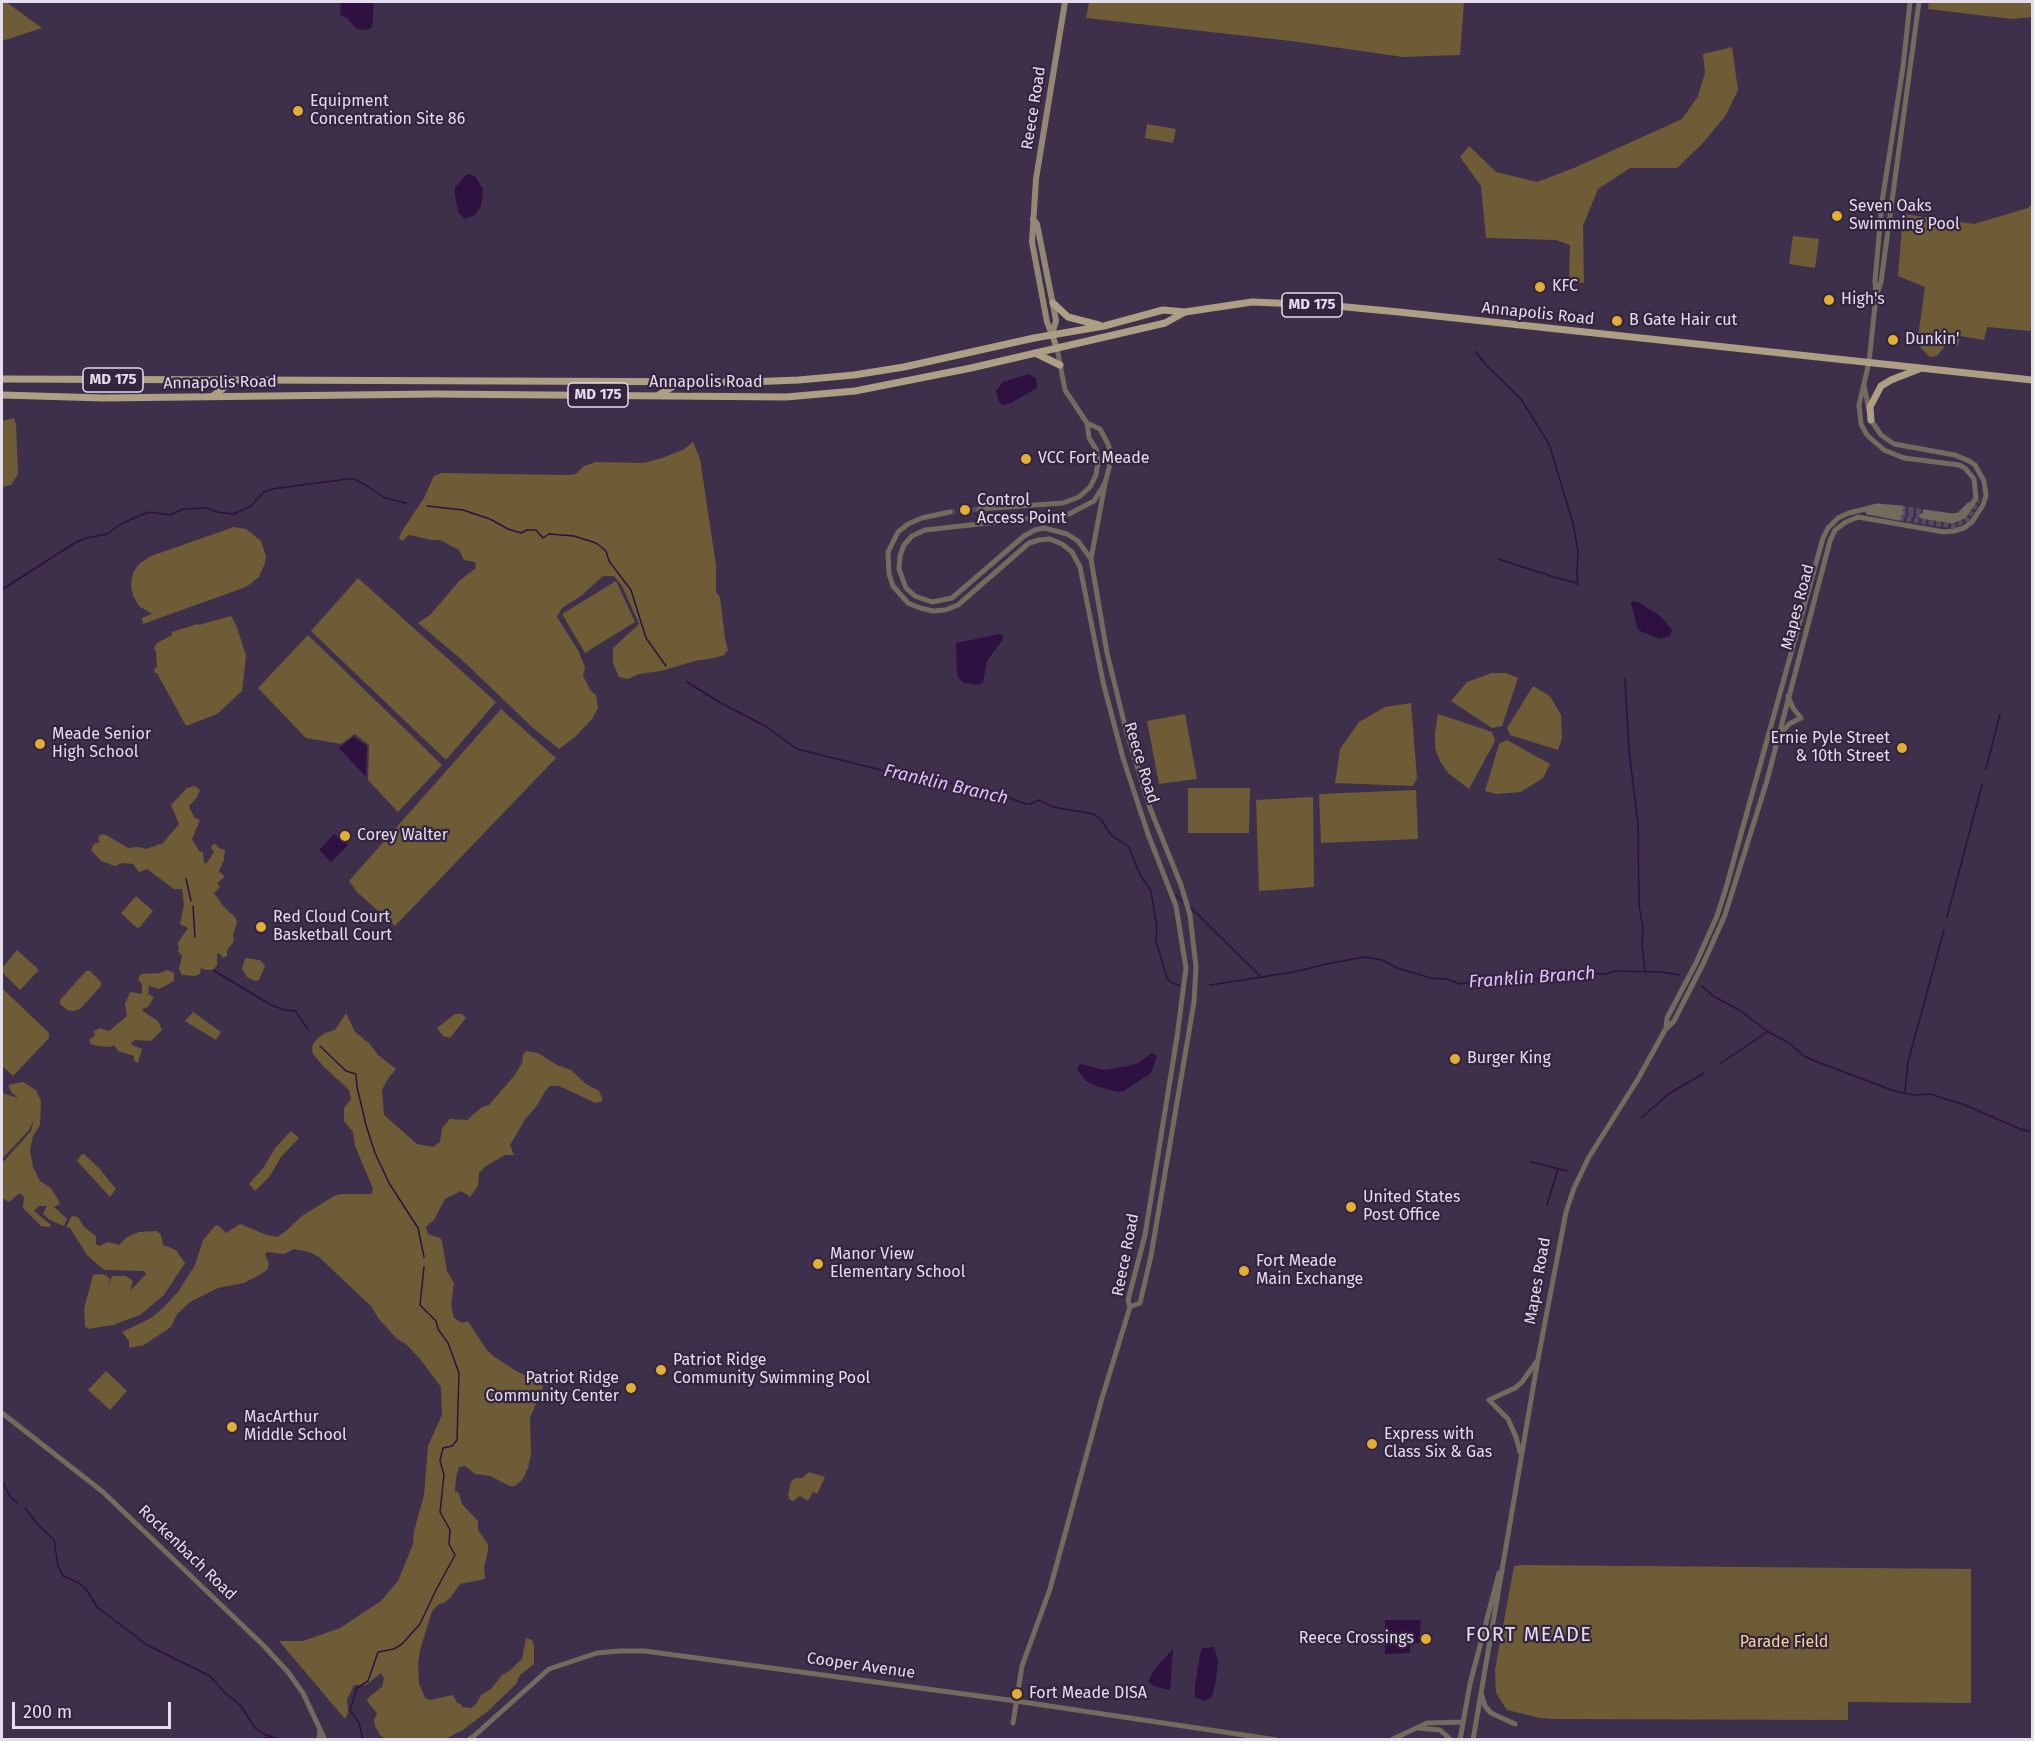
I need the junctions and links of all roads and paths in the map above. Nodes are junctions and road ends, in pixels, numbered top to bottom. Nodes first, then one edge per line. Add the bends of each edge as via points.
1 (1065, 2) edge
2 (1910, 2) edge
3 (1919, 2) edge
4 (1033, 218) junction
5 (1876, 296) junction
6 (1053, 303) junction
7 (1185, 312) junction
8 (1104, 326) junction
9 (1052, 336) junction
10 (1057, 348) junction
11 (1035, 353) junction
12 (1869, 362) junction
13 (1060, 365) junction
14 (1921, 368) junction
15 (2, 380) edge
16 (234, 380) junction
17 (674, 380) junction
18 (2032, 380) edge
19 (1864, 386) junction
20 (2, 394) edge
21 (213, 396) junction
22 (655, 396) junction
23 (1871, 420) junction
24 (1086, 423) junction
25 (1105, 483) junction
26 (979, 509) tunnel mouth
27 (1861, 510) junction
28 (950, 512) tunnel mouth
29 (1924, 514) tunnel mouth
30 (1091, 559) junction
31 (1788, 696) junction
32 (1777, 739) junction
33 (1665, 1030) junction
34 (1130, 1307) junction
35 (1538, 1359) junction
36 (2, 1413) edge
37 (1521, 1456) junction
38 (1503, 1560) junction
39 (1481, 1693) junction
40 (1016, 1701) junction
41 (1463, 1722) junction
42 (1013, 1723) dead end
43 (1515, 1724) dead end
44 (321, 1727) junction
45 (1416, 1728) junction
46 (319, 1740) edge
47 (328, 1740) edge
48 (468, 1740) edge
49 (1277, 1740) edge
50 (1391, 1740) edge
51 (1451, 1740) edge
52 (1460, 1740) edge
53 (1473, 1740) edge

1 - 4 main road, Reece Road
2 - 5 street via 1882,202
3 - 5 street
4 - 6 main road, Reece Road
4 - 9 main road, Reece Road via 1032,242
5 - 12 street
6 - 8 main road via 1068,317
6 - 9 main road, Reece Road via 1056,321
7 - 8 main road, Annapolis Road / MD 175 via 1163,310
7 - 10 main road, Annapolis Road / MD 175 via 1165,323
7 - 12 main road, Annapolis Road / MD 175 via 1252,302 1315,305
8 - 9 main road, Annapolis Road / MD 175
9 - 10 main road, Reece Road
9 - 17 main road, Annapolis Road / MD 175 via 854,375 747,382
10 - 11 main road, Annapolis Road / MD 175
10 - 13 street, Reece Road
11 - 13 main road
11 - 22 main road, Annapolis Road / MD 175 via 855,391 786,397
12 - 14 main road, Annapolis Road / MD 175
12 - 19 street
13 - 24 street, Reece Road via 1065,390
14 - 18 main road, Annapolis Road / MD 175
14 - 23 main road via 1881,386 1870,407
15 - 16 main road, Annapolis Road / MD 175
16 - 17 main road, Annapolis Road / MD 175
16 - 21 main road
17 - 22 main road via 674,386
19 - 23 street
19 - 29 street via 1858,405 1862,424 1873,441 1904,458 1965,468 1974,479 1976,498 1959,515
20 - 21 main road, Annapolis Road / MD 175 via 104,398
21 - 22 main road, Annapolis Road / MD 175
23 - 31 street, Mapes Road via 1881,435 1894,444 1955,454 1969,461 1984,481 1986,496 1972,522 1954,531 1858,518 1835,530
24 - 25 street, Reece Road via 1100,429 1108,444 1112,458
24 - 26 street, Reece Road via 1098,462 1090,488 1079,497 1063,503
25 - 30 street, Reece Road
25 - 30 street, Reece Road via 1094,501 1069,514 925,530 904,545 899,569 906,588 932,603 952,598 1035,530 1044,528 1067,534 1078,541
27 - 27 street, Mapes Road via 1877,506 1901,513
27 - 33 street, Mapes Road via 1838,518 1822,538 1726,888
28 - 34 street, Reece Road via 922,518 898,531 888,552 893,586 908,603 945,610 974,594 1029,543 1050,539 1072,552 1080,567 1123,758 1176,906 1186,968 1184,988 1144,1235 1128,1300
30 - 34 street, Reece Road via 1107,653 1126,730 1190,915 1196,967 1194,1002 1151,1256 1140,1303
31 - 32 street, Mapes Road
31 - 32 street via 1801,718 1789,724
32 - 33 street, Mapes Road via 1725,915 1674,1021
33 - 35 street, Mapes Road via 1588,1157 1574,1188 1563,1224
34 - 40 street, Reece Road via 1053,1579 1022,1666
35 - 37 street, Mapes Road
35 - 37 street via 1515,1388 1489,1400 1508,1419
36 - 44 street, Rockenbach Road via 103,1492 264,1646 303,1692
37 - 38 street, Mapes Road
38 - 39 street, Mapes Road
38 - 41 street, Mapes Road
39 - 43 street via 1491,1713
39 - 53 street, Mapes Road
40 - 42 street, Reece Road
40 - 48 street, Cooper Avenue via 645,1651 620,1651 597,1653 549,1669
40 - 49 street, Cooper Avenue
41 - 45 street via 1435,1722
41 - 52 street, Mapes Road
44 - 46 street
44 - 47 street, Rockenbach Road
45 - 50 street
45 - 51 street via 1440,1730

